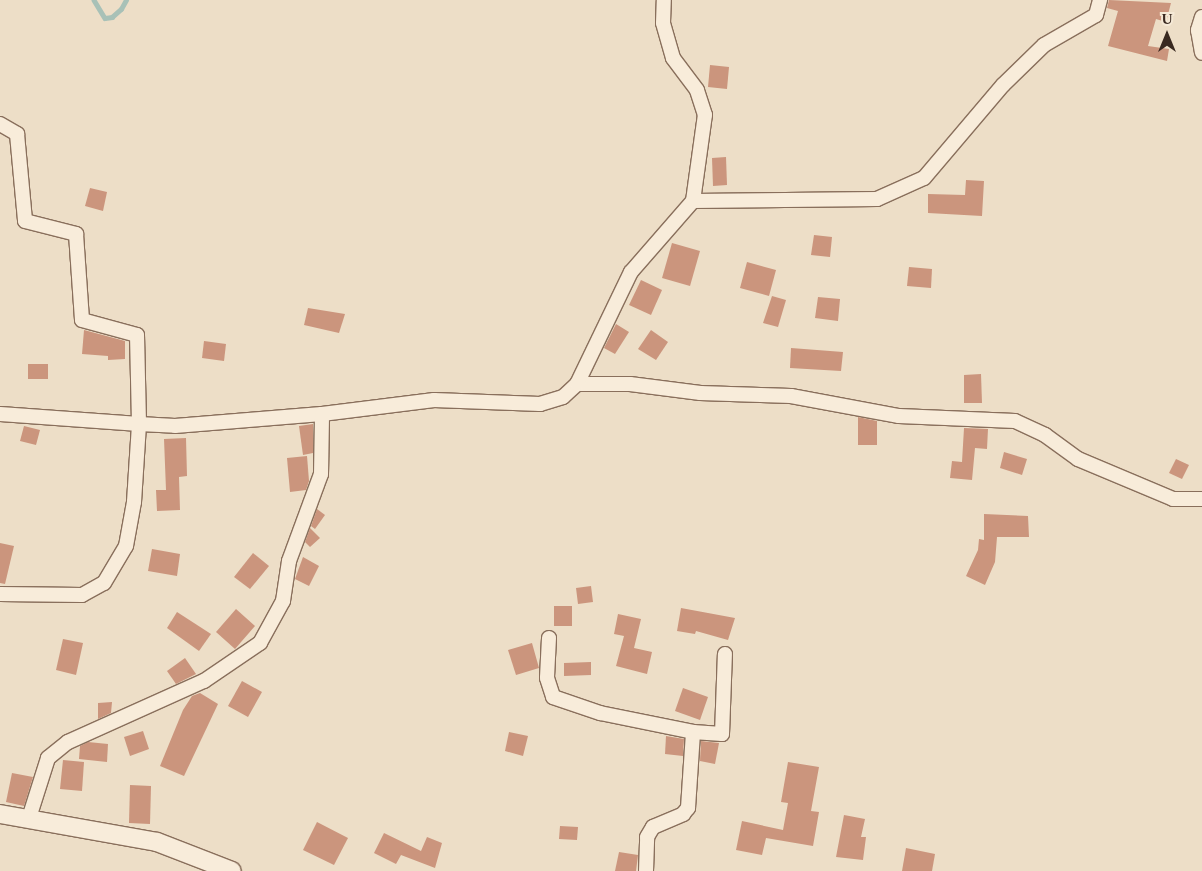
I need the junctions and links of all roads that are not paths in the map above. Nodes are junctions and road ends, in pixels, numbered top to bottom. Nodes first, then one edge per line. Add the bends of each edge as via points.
1 (664, 0) edge
2 (1100, 0) edge
3 (1202, 17) edge
4 (1202, 53) edge
5 (0, 124) edge
6 (692, 201) junction
7 (577, 384) junction
8 (0, 414) edge
9 (322, 414) junction
10 (139, 424) junction
11 (1202, 499) edge
12 (0, 594) edge
13 (549, 638) dead end
14 (725, 654) dead end
15 (693, 732) junction
16 (0, 814) edge
17 (29, 818) junction
18 (232, 871) edge
19 (646, 871) edge

1 - 6 street via 663,23 673,58 697,90 705,114
2 - 6 street via 1096,15 1044,45 1003,85 924,178 876,198
3 - 4 street via 1198,30
5 - 10 street via 17,134 25,221 76,234 82,320 137,334
6 - 7 street via 631,272
7 - 9 street via 563,397 540,404 434,400
7 - 11 street via 630,384 700,393 790,396 899,416 1015,421 1045,436 1078,459 1173,499
8 - 10 street
9 - 10 street via 175,426
9 - 17 street via 321,474 289,561 283,601 260,643 204,681 68,742 48,758
10 - 12 street via 134,502 126,546 104,583 82,595
13 - 15 street via 548,678 553,697 600,713
14 - 15 street via 722,734
15 - 19 street via 688,808 683,814 653,827 647,837
16 - 17 street
17 - 18 street via 157,842

